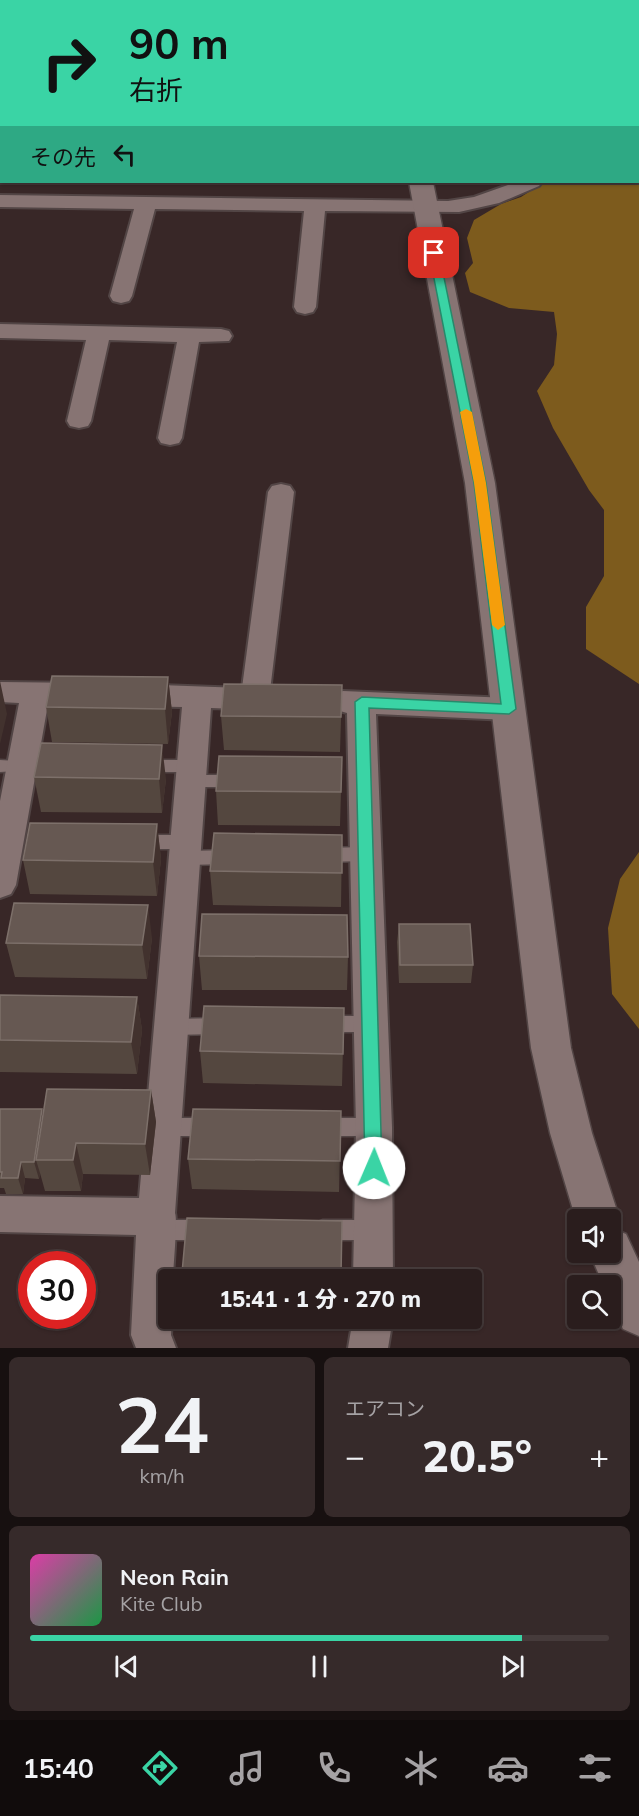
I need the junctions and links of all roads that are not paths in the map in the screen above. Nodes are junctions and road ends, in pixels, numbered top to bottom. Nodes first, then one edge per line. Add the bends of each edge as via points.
1 (530, 183) edge
2 (423, 194) edge
3 (0, 201) edge
4 (146, 204) junction
5 (315, 206) junction
6 (121, 296) dead end
7 (305, 307) dead end
8 (0, 330) edge
9 (99, 333) junction
10 (189, 336) junction
11 (221, 336) dead end
12 (79, 421) dead end
13 (170, 438) dead end
14 (281, 492) dead end
15 (0, 692) edge
16 (35, 693) junction
17 (197, 696) junction
18 (255, 699) junction
19 (362, 702) junction
20 (509, 709) junction
21 (22, 766) edge
22 (124, 766) edge
23 (191, 774) junction
24 (248, 780) edge
25 (9, 841) edge
26 (126, 842) edge
27 (185, 850) junction
28 (366, 854) junction
29 (309, 856) edge
30 (253, 857) edge
31 (0, 885) edge
32 (313, 1024) edge
33 (371, 1024) junction
34 (242, 1026) edge
35 (172, 1027) junction
36 (164, 1127) junction
37 (223, 1127) edge
38 (304, 1127) edge
39 (374, 1127) junction
40 (595, 1209) edge
41 (0, 1214) edge
42 (157, 1223) junction
43 (224, 1230) edge
44 (304, 1230) edge
45 (373, 1230) junction
46 (616, 1263) edge
47 (373, 1269) edge
48 (639, 1312) edge
49 (371, 1329) edge
50 (156, 1348) edge
51 (368, 1348) edge

1 - 2 street via 466,206
2 - 5 street
2 - 20 street via 480,483
3 - 4 street
4 - 5 street
4 - 6 street
5 - 7 street
8 - 9 street
9 - 10 street
9 - 12 street
10 - 11 street
10 - 13 street
14 - 18 street
15 - 16 street
16 - 17 street
16 - 21 street
17 - 18 street
17 - 23 street
18 - 19 street
19 - 20 street
19 - 28 street via 358,779
20 - 40 street via 551,1048
21 - 25 street
22 - 23 lane
23 - 24 lane
23 - 27 street
25 - 31 street
26 - 27 lane
27 - 30 lane
27 - 35 street via 185,936
28 - 29 lane
28 - 33 street via 363,932
32 - 33 lane
33 - 39 street
34 - 35 lane
35 - 36 street
36 - 37 lane
36 - 42 street
38 - 39 lane
39 - 45 street
41 - 42 street
42 - 43 lane
42 - 50 street via 151,1335
44 - 45 lane
45 - 47 street
46 - 48 street
49 - 51 street

